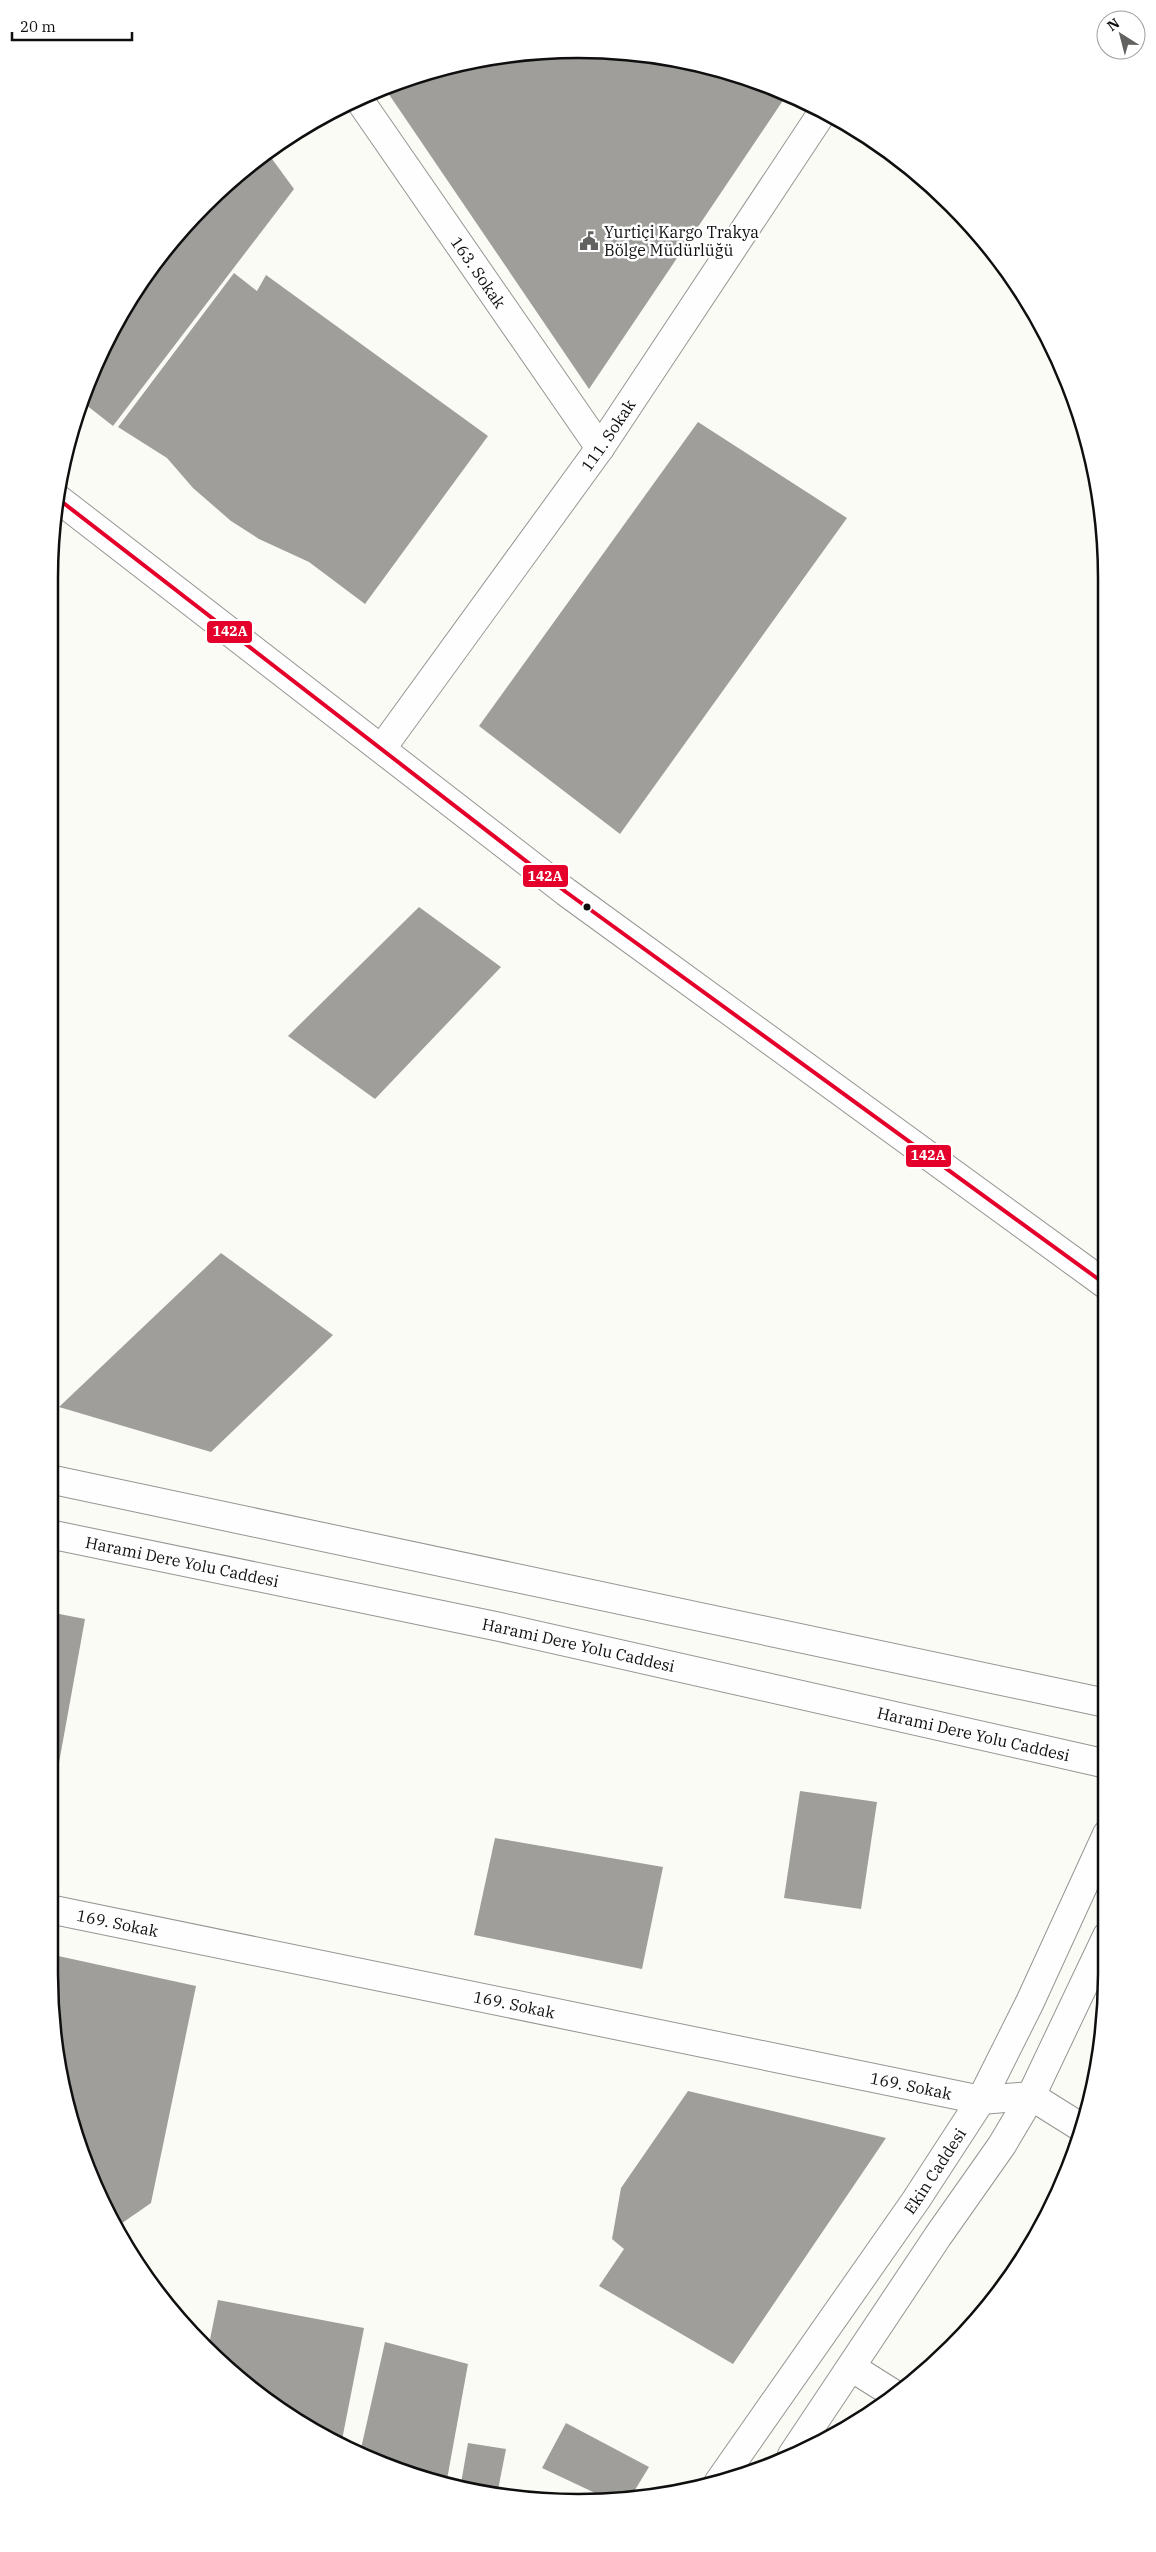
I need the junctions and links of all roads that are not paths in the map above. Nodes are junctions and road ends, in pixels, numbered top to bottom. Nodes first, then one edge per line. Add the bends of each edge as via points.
1 (362, 104) edge
2 (819, 117) edge
3 (600, 448) junction
4 (63, 503) edge
5 (382, 748) junction
6 (1098, 1279) edge
7 (58, 1481) edge
8 (58, 1536) edge
9 (1098, 1701) edge
10 (1098, 1762) edge
11 (1098, 1854) edge
12 (58, 1911) edge
13 (1098, 1955) edge
14 (1031, 2096) junction
15 (980, 2100) junction
16 (1076, 2124) edge
17 (851, 2368) junction
18 (889, 2391) edge
19 (799, 2445) edge
20 (725, 2473) edge

1 - 3 street, 163. Sokak
2 - 3 street, 111. Sokak
3 - 5 street, 111. Sokak
4 - 5 street
5 - 6 street via 566,892
7 - 9 street
8 - 10 street, Harami Dere Yolu Caddesi via 500,1627
11 - 15 street, Ekin Caddesi via 1030,2002
12 - 15 street, 169. Sokak
13 - 14 street
14 - 15 street, 169. Sokak
14 - 16 street
14 - 17 street via 1002,2145
15 - 20 street, Ekin Caddesi via 916,2200
17 - 18 street
17 - 19 street

